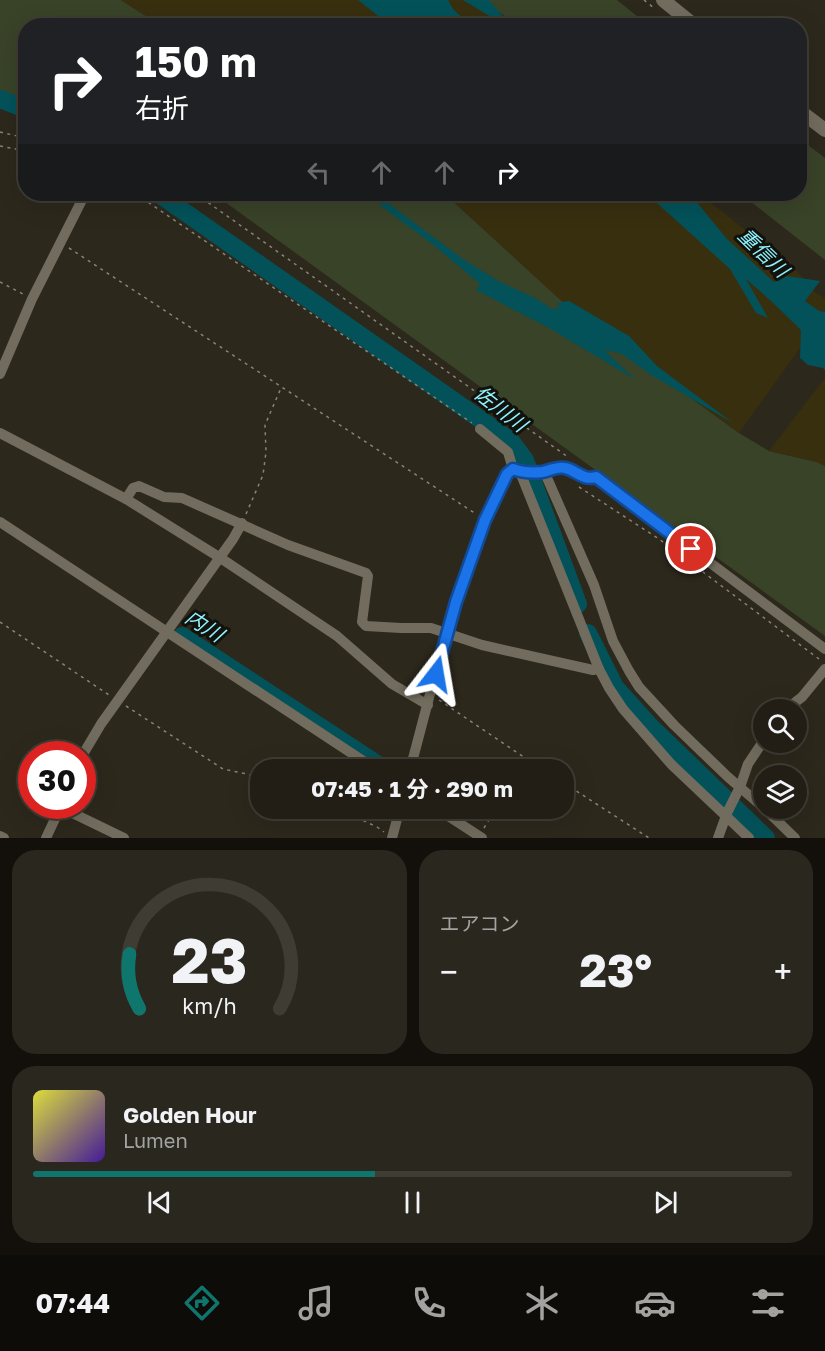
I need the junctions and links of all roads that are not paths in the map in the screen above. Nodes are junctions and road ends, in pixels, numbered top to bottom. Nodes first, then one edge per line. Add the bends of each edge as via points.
1 (663, 0) edge
2 (684, 18) edge
3 (807, 116) edge
4 (825, 130) edge
5 (82, 201) edge
6 (0, 374) edge
7 (480, 429) road end
8 (0, 433) edge
9 (518, 470) junction
10 (542, 472) junction
11 (126, 499) junction
12 (0, 522) edge
13 (242, 524) junction
14 (219, 557) junction
15 (166, 631) junction
16 (446, 633) junction
17 (825, 649) edge
18 (599, 669) junction
19 (825, 669) edge
20 (799, 699) edge
21 (429, 700) junction
22 (90, 741) edge
23 (755, 753) edge
24 (360, 759) edge
25 (413, 759) edge
26 (739, 788) junction
27 (753, 799) edge
28 (727, 815) junction
29 (55, 819) edge
30 (87, 819) edge
31 (395, 819) edge
32 (453, 819) edge
33 (775, 819) edge
34 (388, 835) edge
35 (0, 836) edge
36 (480, 837) edge
37 (4, 838) edge
38 (46, 838) edge
39 (124, 838) edge
40 (718, 838) edge
41 (749, 838) edge
42 (795, 838) edge

1 - 2 street
3 - 4 street
5 - 6 street via 32,299
7 - 9 street via 508,452
8 - 11 street
9 - 10 street
9 - 16 street via 507,474 485,520
9 - 18 street
10 - 17 street via 564,467 590,479 596,477
10 - 26 street via 594,585 613,642 629,671 674,725
11 - 13 street via 139,486 164,497 182,498
11 - 14 street
12 - 15 street
13 - 14 street
13 - 16 street via 366,573 362,622 366,626 430,628
14 - 15 street
14 - 21 street via 337,636 392,684
15 - 22 street
15 - 24 street
16 - 18 street via 482,645
16 - 21 street
18 - 28 street via 623,710 645,736
19 - 20 street
21 - 25 street
23 - 26 street
26 - 27 street
26 - 28 street
28 - 40 street
28 - 41 street
29 - 38 street
30 - 39 street
31 - 34 street
32 - 36 street
33 - 42 street
35 - 37 street

